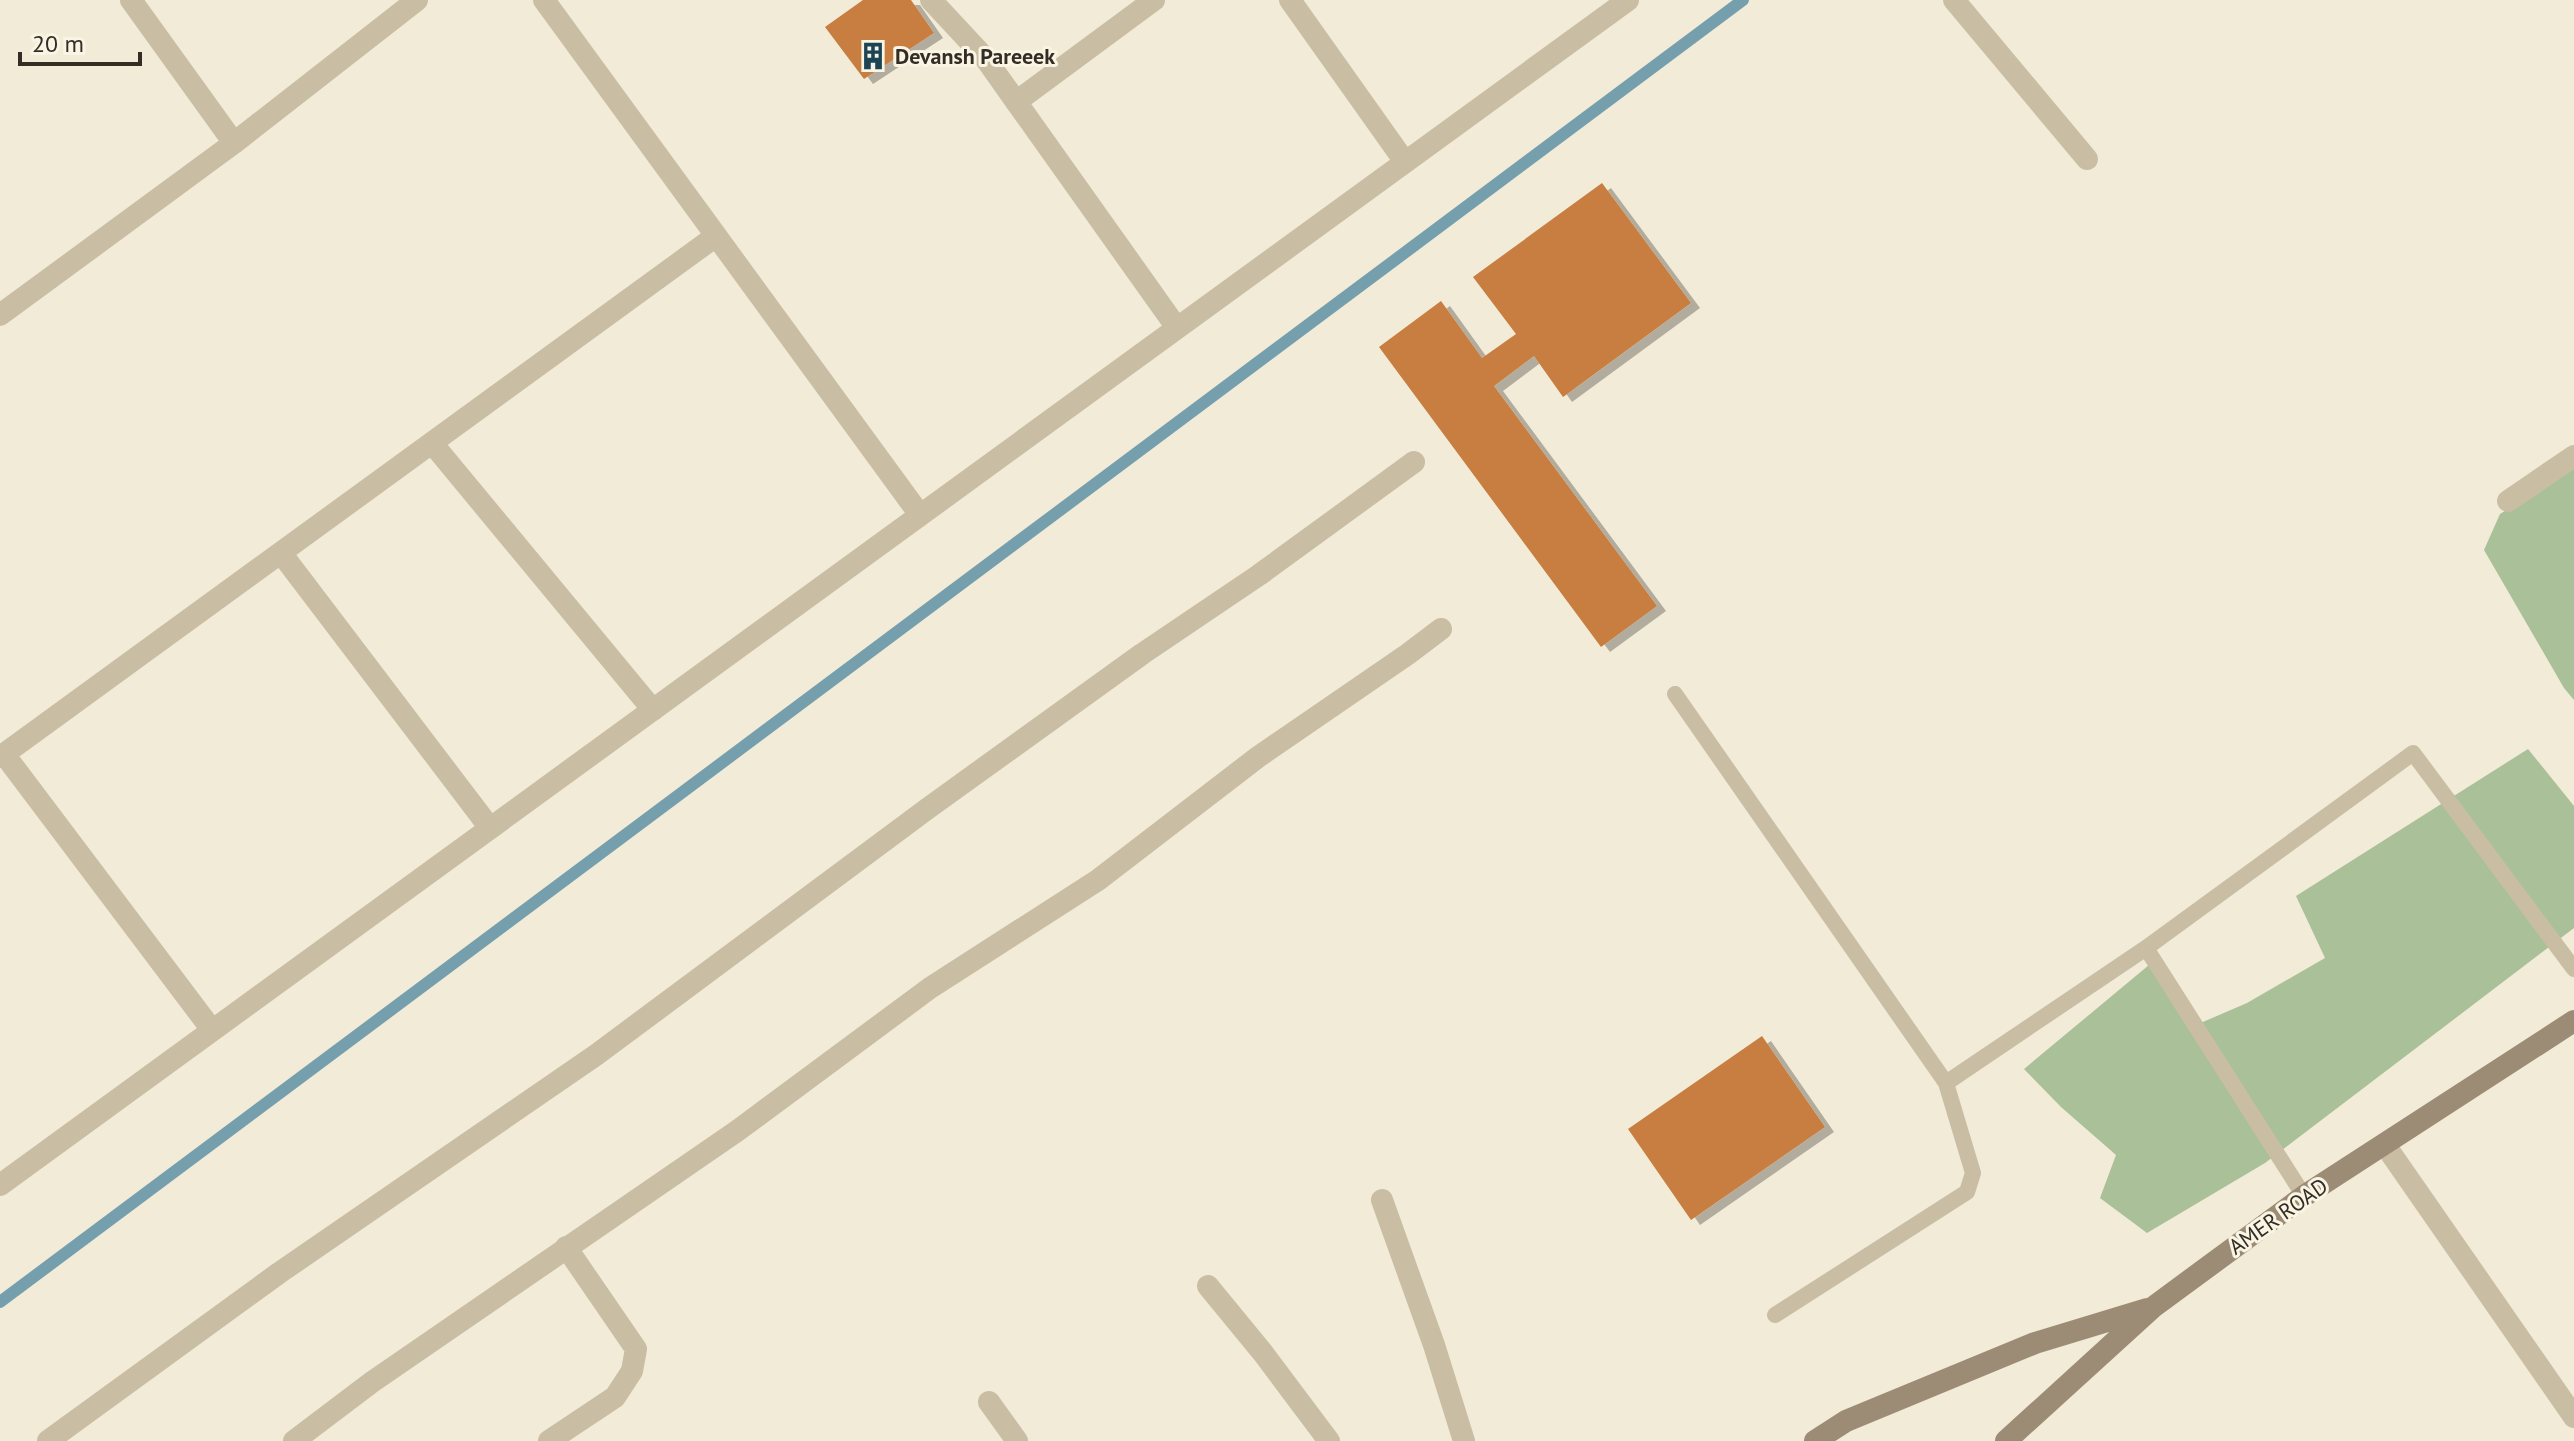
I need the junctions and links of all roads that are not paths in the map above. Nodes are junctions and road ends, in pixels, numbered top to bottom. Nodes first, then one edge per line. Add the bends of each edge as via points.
1 (131, 0) edge
2 (417, 0) edge
3 (544, 0) edge
4 (931, 0) edge
5 (1154, 0) edge
6 (1290, 0) edge
7 (1628, 0) edge
8 (1954, 0) edge
9 (1016, 102) junction
10 (234, 143) junction
11 (2087, 159) dead end
12 (1405, 162) junction
13 (716, 236) junction
14 (0, 315) edge
15 (1177, 328) junction
16 (432, 443) junction
17 (2574, 456) edge
18 (1414, 462) dead end
19 (2508, 501) dead end
20 (920, 515) junction
21 (281, 553) junction
22 (1441, 629) dead end
23 (1675, 694) dead end
24 (653, 710) junction
25 (2, 756) edge
26 (490, 828) junction
27 (2146, 948) junction
28 (2574, 969) edge
29 (2574, 1021) edge
30 (212, 1030) junction
31 (1946, 1083) junction
32 (2385, 1145) junction
33 (4, 1175) edge
34 (2304, 1196) junction
35 (1382, 1200) dead end
36 (566, 1247) junction
37 (1208, 1286) dead end
38 (2152, 1308) junction
39 (1775, 1315) dead end
40 (989, 1402) dead end
41 (2574, 1417) edge
42 (48, 1441) edge
43 (294, 1441) edge
44 (549, 1441) edge
45 (1017, 1441) edge
46 (1329, 1441) edge
47 (1464, 1441) edge
48 (1815, 1441) edge
49 (2006, 1441) edge

1 - 10 street
2 - 10 street
3 - 13 street
4 - 9 street via 985,58
5 - 9 street
6 - 12 street
7 - 12 street
8 - 11 street
9 - 15 street
10 - 14 street
12 - 15 street
13 - 16 street
13 - 20 street
15 - 20 street
16 - 21 street
16 - 24 street
17 - 19 street
18 - 42 street via 952,791 596,1055 279,1273
20 - 24 street
21 - 25 street
21 - 26 street
22 - 36 street via 1258,757 1098,880 930,988 737,1131
23 - 31 lane
24 - 26 street
25 - 30 street
26 - 30 street
27 - 28 lane via 2413,753
27 - 31 lane
27 - 34 lane
29 - 32 main road, AMER ROAD
30 - 33 street
31 - 39 lane via 1973,1173 1967,1192
32 - 34 main road, AMER ROAD
32 - 41 street
34 - 38 main road, AMER ROAD
35 - 47 street
36 - 43 street
36 - 44 street via 636,1349 632,1371 615,1397
37 - 46 street
38 - 48 main road via 2035,1343 1846,1421
38 - 49 main road, AMER ROAD
40 - 45 street

